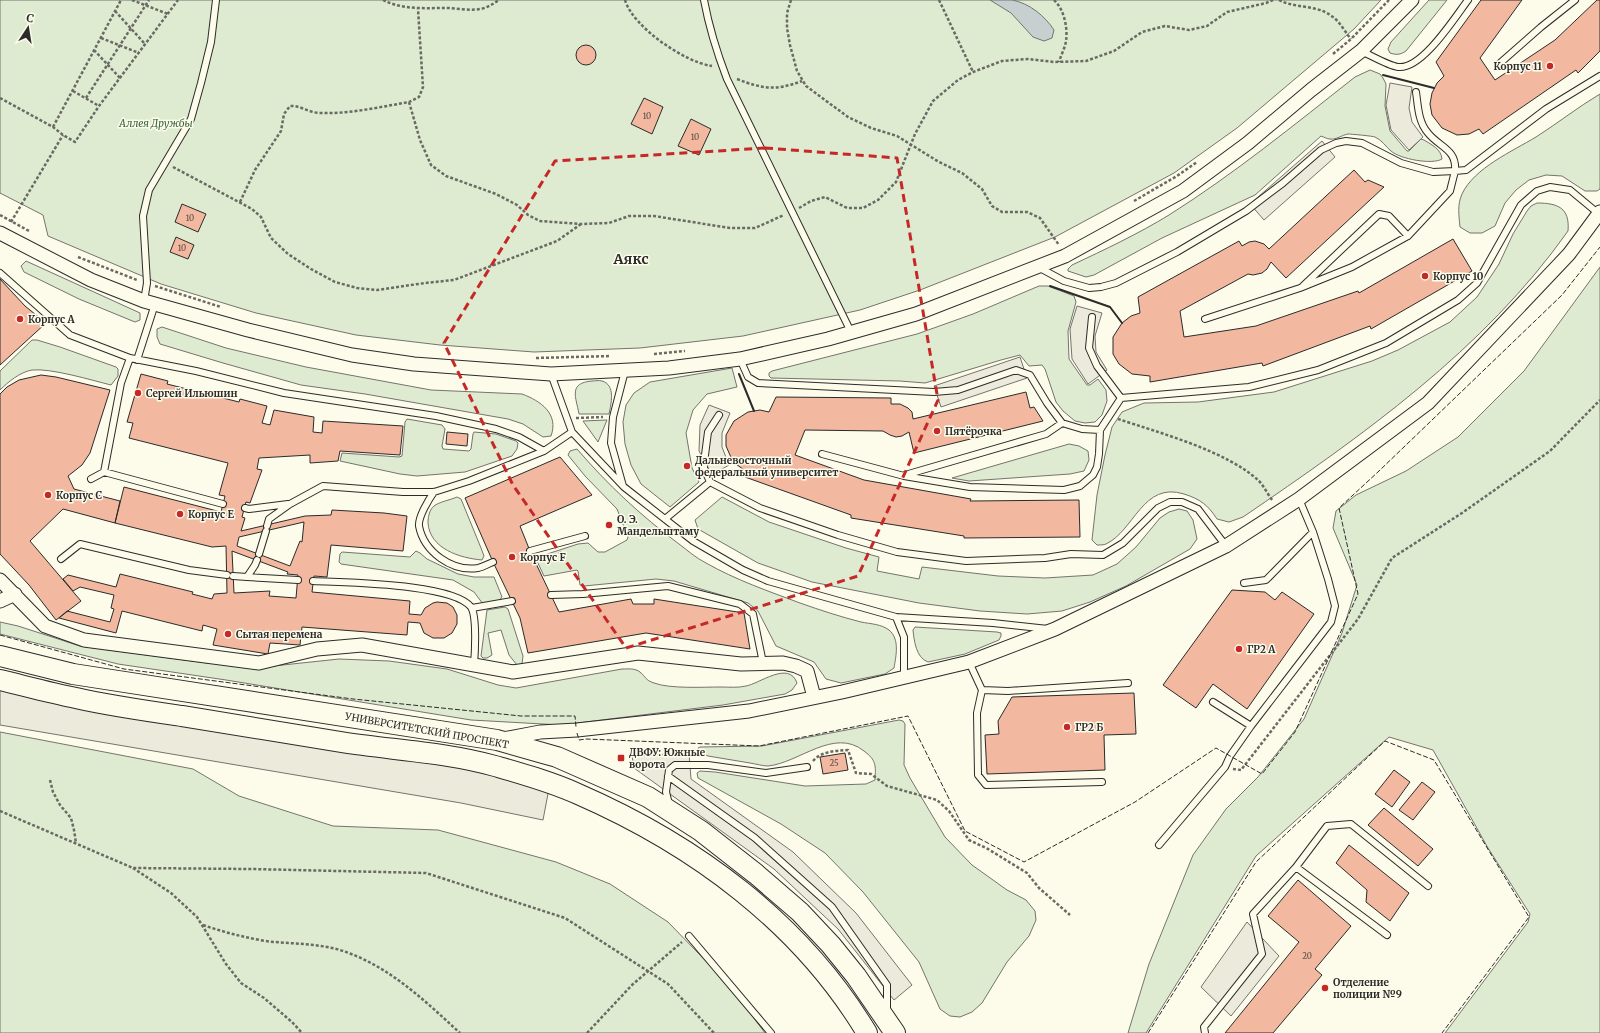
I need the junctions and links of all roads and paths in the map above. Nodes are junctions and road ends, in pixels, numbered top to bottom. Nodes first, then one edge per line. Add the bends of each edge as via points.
1 (121, 0) edge
2 (132, 0) edge
3 (148, 0) edge
4 (178, 0) edge
5 (216, 0) edge
6 (383, 0) edge
7 (499, 0) edge
8 (625, 0) edge
9 (704, 0) edge
10 (791, 0) edge
11 (939, 0) edge
12 (1054, 0) edge
13 (1273, 0) edge
14 (1279, 0) edge
15 (1388, 0) edge
16 (1412, 0) edge
17 (1468, 0) edge
18 (1575, 0) edge
19 (145, 5) junction
20 (418, 9) junction
21 (115, 11) junction
22 (168, 14) junction
23 (131, 28) junction
24 (101, 38) junction
25 (1351, 39) junction
26 (146, 44) junction
27 (119, 46) junction
28 (94, 50) junction
29 (1361, 51) junction
30 (139, 53) junction
31 (1333, 54) dead end
32 (1059, 62) junction
33 (1499, 64) dead end
34 (108, 65) junction
35 (722, 67) junction
36 (973, 72) junction
37 (1600, 76) edge
38 (120, 78) junction
39 (727, 79) junction
40 (802, 81) junction
41 (73, 91) junction
42 (1416, 92) dead end
43 (0, 98) edge
44 (86, 98) junction
45 (409, 102) junction
46 (99, 106) junction
47 (53, 127) junction
48 (63, 135) junction
49 (911, 144) junction
50 (1201, 159) dead end
51 (165, 164) junction
52 (1455, 171) junction
53 (240, 202) junction
54 (1131, 203) dead end
55 (792, 212) junction
56 (1600, 213) edge
57 (0, 216) edge
58 (11, 222) junction
59 (581, 224) junction
60 (30, 232) dead end
61 (1, 236) edge
62 (1408, 236) junction
63 (1065, 240) dead end
64 (1052, 247) dead end
65 (1062, 250) junction
66 (75, 256) dead end
67 (1037, 267) junction
68 (0, 273) edge
69 (147, 283) junction
70 (1300, 288) junction
71 (149, 303) junction
72 (224, 308) dead end
73 (1092, 317) dead end
74 (1205, 319) dead end
75 (851, 332) junction
76 (687, 351) dead end
77 (648, 355) dead end
78 (617, 356) dead end
79 (130, 358) junction
80 (533, 358) dead end
81 (740, 359) junction
82 (137, 360) junction
83 (625, 371) junction
84 (551, 374) junction
85 (1121, 398) junction
86 (1600, 400) edge
87 (719, 415) dead end
88 (1110, 416) junction
89 (612, 417) junction
90 (566, 418) junction
91 (1062, 423) junction
92 (1100, 430) junction
93 (572, 432) junction
94 (544, 451) junction
95 (822, 454) dead end
96 (104, 472) junction
97 (904, 476) junction
98 (91, 479) dead end
99 (710, 482) junction
100 (624, 487) junction
101 (434, 492) junction
102 (1299, 499) junction
103 (223, 504) dead end
104 (290, 504) junction
105 (245, 508) dead end
106 (1280, 512) junction
107 (665, 519) junction
108 (1313, 532) junction
109 (585, 536) dead end
110 (1226, 546) junction
111 (530, 551) dead end
112 (60, 558) dead end
113 (493, 562) dead end
114 (247, 577) junction
115 (0, 580) edge
116 (298, 580) dead end
117 (314, 581) dead end
118 (1244, 583) dead end
119 (15, 594) junction
120 (551, 595) dead end
121 (0, 601) edge
122 (512, 602) dead end
123 (472, 608) junction
124 (896, 617) junction
125 (1055, 629) junction
126 (0, 656) edge
127 (968, 662) junction
128 (763, 663) junction
129 (474, 665) junction
130 (904, 678) junction
131 (0, 680) edge
132 (1128, 683) dead end
133 (982, 690) junction
134 (814, 697) junction
135 (1213, 702) dead end
136 (1251, 726) junction
137 (497, 740) junction
138 (807, 767) joint
139 (1224, 767) junction
140 (668, 776) junction
141 (50, 780) dead end
142 (1102, 782) dead end
143 (0, 811) edge
144 (670, 811) junction
145 (76, 844) junction
146 (1159, 845) dead end
147 (1296, 867) junction
148 (133, 868) junction
149 (1428, 886) dead end
150 (1070, 915) dead end
151 (203, 925) junction
152 (1388, 935) dead end
153 (689, 936) joint
154 (649, 972) junction
155 (891, 1027) edge
156 (302, 1033) edge
157 (460, 1033) edge
158 (587, 1033) edge
159 (714, 1033) edge
160 (771, 1033) edge
161 (867, 1033) edge
162 (1205, 1033) edge

1 - 21 path
2 - 19 path
3 - 19 path
4 - 22 path
5 - 51 lane via 211,42 191,119
6 - 20 path
7 - 20 path via 480,10
8 - 35 path via 638,21 660,41 708,66
9 - 35 lane via 708,23
10 - 40 path via 787,13 787,28 796,71
11 - 36 path
12 - 32 path via 1062,11 1066,26 1066,41
13 - 32 path via 1226,12 1207,26 1189,30 1165,26 1142,32 1114,51 1086,61
14 - 25 path via 1318,8 1334,17
15 - 25 path
16 - 29 street
17 - 29 lane via 1427,54 1412,65 1398,67
18 - 33 lane
19 - 22 path
19 - 23 path
20 - 45 path via 423,87 419,98
21 - 23 path
21 - 24 path
22 - 26 path
23 - 26 path
23 - 27 path
24 - 27 path
24 - 28 path
25 - 31 path
26 - 30 path
27 - 30 path
27 - 34 path
28 - 34 path
28 - 41 path
29 - 65 street via 1248,143 1183,191
30 - 38 path
32 - 36 path via 1028,59 1002,61
34 - 38 path
34 - 44 path
35 - 39 lane
36 - 49 path via 958,80 932,101
37 - 52 lane via 1546,109 1466,170
38 - 46 path
39 - 40 path via 734,78 759,87 773,88
39 - 55 lane
40 - 49 path via 848,117
41 - 44 path
41 - 47 path
42 - 52 lane via 1421,120 1428,133 1448,148 1456,163
43 - 47 path
44 - 46 path
45 - 53 path via 344,113 318,113 290,106 284,114 281,131 255,170
45 - 59 path via 420,140 431,165 446,176 496,194 540,221
46 - 48 path via 75,142
47 - 48 path
48 - 58 path
49 - 55 path via 896,182 878,200 863,208 847,208 825,196
49 - 65 path via 962,173 982,189 992,206 1002,212 1027,212 1040,218
50 - 54 path
51 - 53 path
51 - 69 lane via 149,190 143,216
52 - 62 lane via 1450,191
52 - 67 lane via 1433,172 1401,163 1362,143 1336,142 1321,150 1246,212 1116,283 1089,288 1064,281
53 - 59 path via 261,217 271,238 288,254 311,269 335,282 377,290 454,280 557,241
55 - 59 path via 755,228 730,228 654,216 629,216 609,223
55 - 75 lane
56 - 85 lane via 1570,190 1550,187 1537,191 1521,205 1477,283 1458,300 1380,346 1318,370 1250,387
56 - 102 street via 1569,254 1428,403
57 - 58 path
58 - 60 path
58 - 61 path
61 - 71 street via 91,280
62 - 70 lane via 1352,267
62 - 70 lane via 1389,216 1379,214
63 - 65 path
64 - 65 path
65 - 67 street
66 - 69 path
67 - 75 street via 916,314
68 - 79 lane via 70,335
69 - 71 lane
69 - 72 path
70 - 74 lane
71 - 82 lane
71 - 84 street via 352,355 414,364
73 - 85 lane via 1089,348 1097,366
75 - 81 street
76 - 77 path
78 - 80 path
79 - 82 lane
79 - 96 lane via 121,383
81 - 83 street
81 - 91 lane via 748,377 758,383 934,392 958,390 1016,370 1030,375
82 - 94 lane via 284,392 436,416 496,429 519,437
83 - 84 street
83 - 89 lane
84 - 90 lane
85 - 88 lane
86 - 139 path via 1550,451 1392,558 1358,619 1241,770
87 - 99 lane via 708,432 704,468
88 - 92 lane
88 - 106 path via 1198,447 1235,464 1259,481
89 - 90 path
89 - 100 lane via 611,443
90 - 93 lane
91 - 92 lane via 1082,429
91 - 97 lane via 1046,434
92 - 97 lane via 1097,467 1093,475 1080,486 1064,490 970,487
93 - 94 lane
93 - 100 lane
94 - 101 lane
95 - 97 lane
96 - 98 lane
96 - 103 lane
99 - 107 lane
99 - 110 lane via 760,508 838,535 897,552 966,561 1045,558 1071,554 1103,555 1124,543 1158,508 1170,502 1182,502 1198,509
100 - 107 lane
101 - 104 lane via 324,486
101 - 113 lane via 427,502 419,524 427,545 440,558 460,567 479,568
102 - 106 street
102 - 108 lane
104 - 105 lane
104 - 114 lane via 269,519 256,565
106 - 110 street
107 - 124 lane via 693,541 742,570 775,583
108 - 118 lane via 1266,580
108 - 136 lane via 1335,606 1331,622
109 - 111 lane
110 - 125 street
112 - 114 lane via 80,544 190,570
114 - 116 lane
115 - 119 street
117 - 123 lane via 398,586 445,593 464,601
119 - 121 street
119 - 129 street via 45,626 84,640 259,663 317,649 362,646
120 - 128 lane via 668,586 740,604 753,614
122 - 123 lane
123 - 129 lane via 476,638
124 - 125 lane
124 - 130 lane via 904,637
125 - 127 street
126 - 137 main road, УНИВЕРСИТЕТСКИЙ ПРОСПЕКТ via 81,675
127 - 130 street
127 - 133 lane
128 - 129 street via 741,664 638,652 513,672
128 - 134 street via 783,663 807,672
130 - 134 street
131 - 161 main road via 76,699 440,755 485,764 577,793 644,825 690,852 742,891 818,963
132 - 133 lane via 1008,691
133 - 142 lane via 977,713 978,775 986,785
134 - 137 street via 749,710 540,732
135 - 136 lane
136 - 139 lane
137 - 144 main road, УНИВЕРСИТЕТСКИЙ ПРОСПЕКТ via 557,757 648,797
138 - 140 lane via 766,773 708,765 675,765 669,770
138 - 150 path via 818,756 832,751 848,750 856,773 871,774 887,786 937,800 949,811 969,840 988,848 1027,872 1039,888
139 - 146 lane
140 - 144 lane via 666,792
140 - 155 lane via 755,838 832,907 887,985
141 - 145 path via 52,792 71,818
143 - 145 path
144 - 155 main road, УНИВЕРСИТЕТСКИЙ ПРОСПЕКТ via 756,874 800,912 856,976
145 - 148 path
147 - 149 lane via 1327,826 1351,824
147 - 152 lane
147 - 162 lane via 1253,914 1262,954 1204,1027
148 - 151 path via 171,893
148 - 154 path via 426,873 565,918
151 - 156 path via 226,964 241,983 264,998
151 - 157 path via 229,934 265,941 340,950 374,965 405,984
153 - 154 path
153 - 160 lane
154 - 158 path via 632,985
154 - 159 path via 668,984

